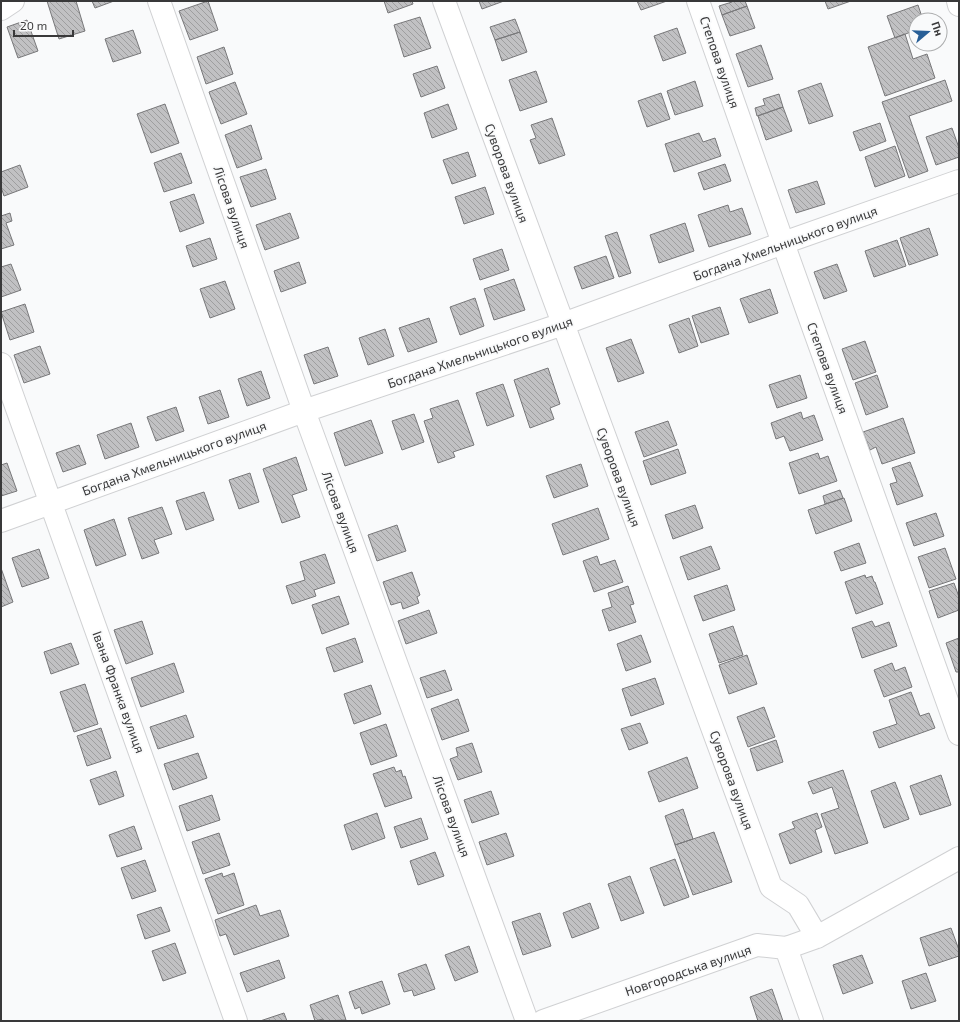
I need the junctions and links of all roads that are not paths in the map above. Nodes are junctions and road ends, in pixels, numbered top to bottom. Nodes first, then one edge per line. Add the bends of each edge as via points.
1 (13, 1) edge
2 (159, 1) edge
3 (444, 1) edge
4 (698, 1) edge
5 (958, 1) edge
6 (959, 5) edge
7 (1, 9) edge
8 (959, 181) edge
9 (783, 243) junction
10 (563, 324) junction
11 (1, 364) edge
12 (304, 411) junction
13 (51, 502) junction
14 (1, 521) edge
15 (959, 734) edge
16 (959, 858) edge
17 (817, 937) junction
18 (786, 948) junction
19 (236, 1021) edge
20 (527, 1021) edge
21 (543, 1021) edge
22 (812, 1021) edge

1 - 7 street
2 - 12 street, Лісова вулиця
3 - 10 street, Суворова вулиця
4 - 9 street, Степова вулиця
5 - 6 street
8 - 9 street, Богдана Хмельницького вулиця
9 - 10 street, Богдана Хмельницького вулиця
9 - 15 street, Степова вулиця
10 - 12 street, Богдана Хмельницького вулиця
10 - 17 street, Суворова вулиця via 772,887 798,905
11 - 13 street, Івана Франка вулиця
12 - 13 street, Богдана Хмельницького вулиця
12 - 20 street, Лісова вулиця
13 - 14 street, Богдана Хмельницького вулиця
13 - 19 street, Івана Франка вулиця
16 - 17 street, Новгородська вулиця
17 - 18 street, Новгородська вулиця
18 - 21 street, Новгородська вулиця via 757,945
18 - 22 street

